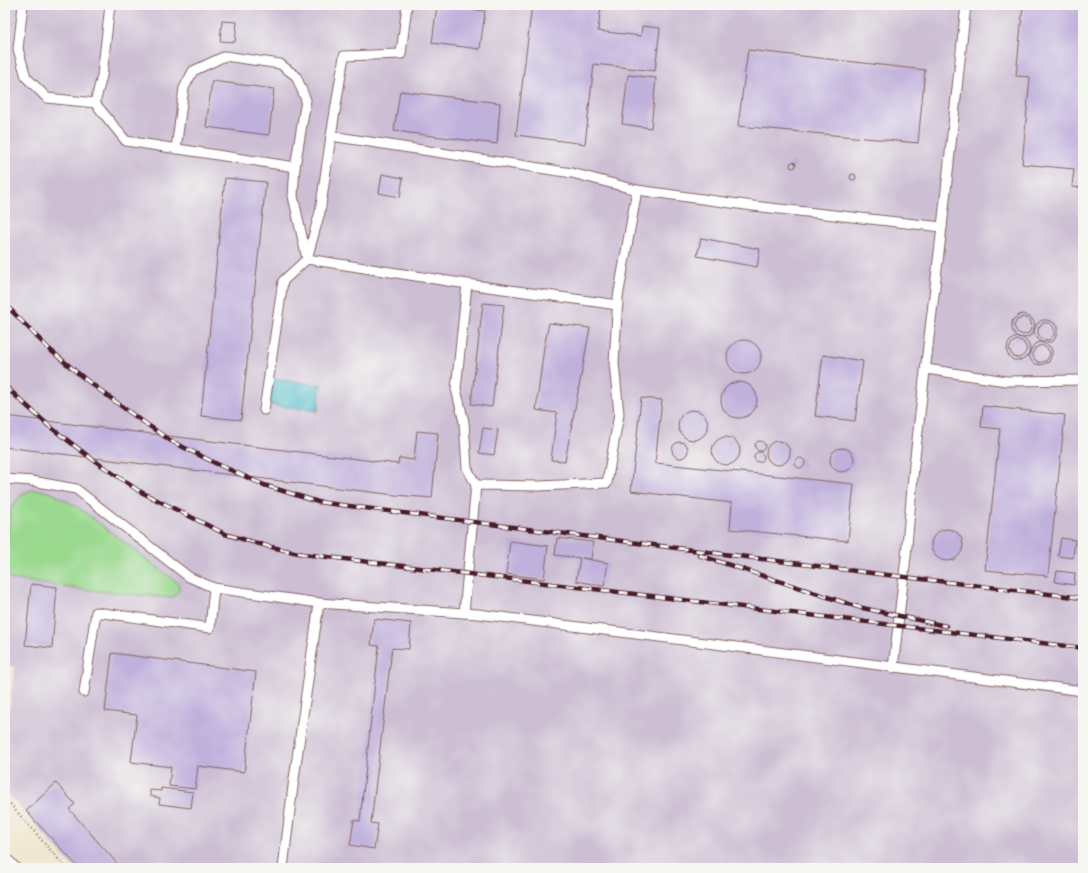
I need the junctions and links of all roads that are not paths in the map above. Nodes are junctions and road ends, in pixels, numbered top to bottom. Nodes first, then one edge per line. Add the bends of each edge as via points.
1 (23, 5) edge
2 (110, 5) edge
3 (407, 5) edge
4 (966, 5) edge
5 (94, 103) junction
6 (331, 136) junction
7 (176, 149) junction
8 (295, 167) junction
9 (637, 190) junction
10 (942, 228) junction
11 (307, 259) junction
12 (467, 284) junction
13 (618, 305) junction
14 (926, 368) junction
15 (1083, 380) edge
16 (264, 410) dead end
17 (5, 479) edge
18 (476, 485) junction
19 (214, 588) junction
20 (319, 602) junction
21 (464, 613) junction
22 (893, 668) junction
23 (1083, 691) edge
24 (84, 692) dead end
25 (5, 857) edge
26 (16, 868) edge
27 (283, 868) edge

1 - 5 lane via 18,49 26,77 47,98
2 - 5 lane via 102,76
3 - 6 lane via 401,54 344,56
4 - 10 lane
5 - 7 lane via 126,142
6 - 9 lane via 572,173
6 - 11 lane via 320,212
7 - 8 lane
7 - 8 lane via 184,88 193,71 225,56 280,64 296,76 306,100
8 - 11 lane via 292,196
9 - 10 lane
9 - 13 lane
10 - 14 lane
11 - 12 lane
11 - 16 lane via 283,281
12 - 13 lane
12 - 18 lane via 456,389 464,422 467,468
13 - 18 lane via 614,363 619,414 607,483
14 - 15 lane via 1006,381
14 - 22 lane
17 - 19 lane via 76,489 189,577
18 - 21 lane
19 - 20 lane
19 - 24 lane via 210,628 96,612
20 - 21 lane
20 - 27 lane
21 - 22 lane
22 - 23 lane
25 - 26 lane

